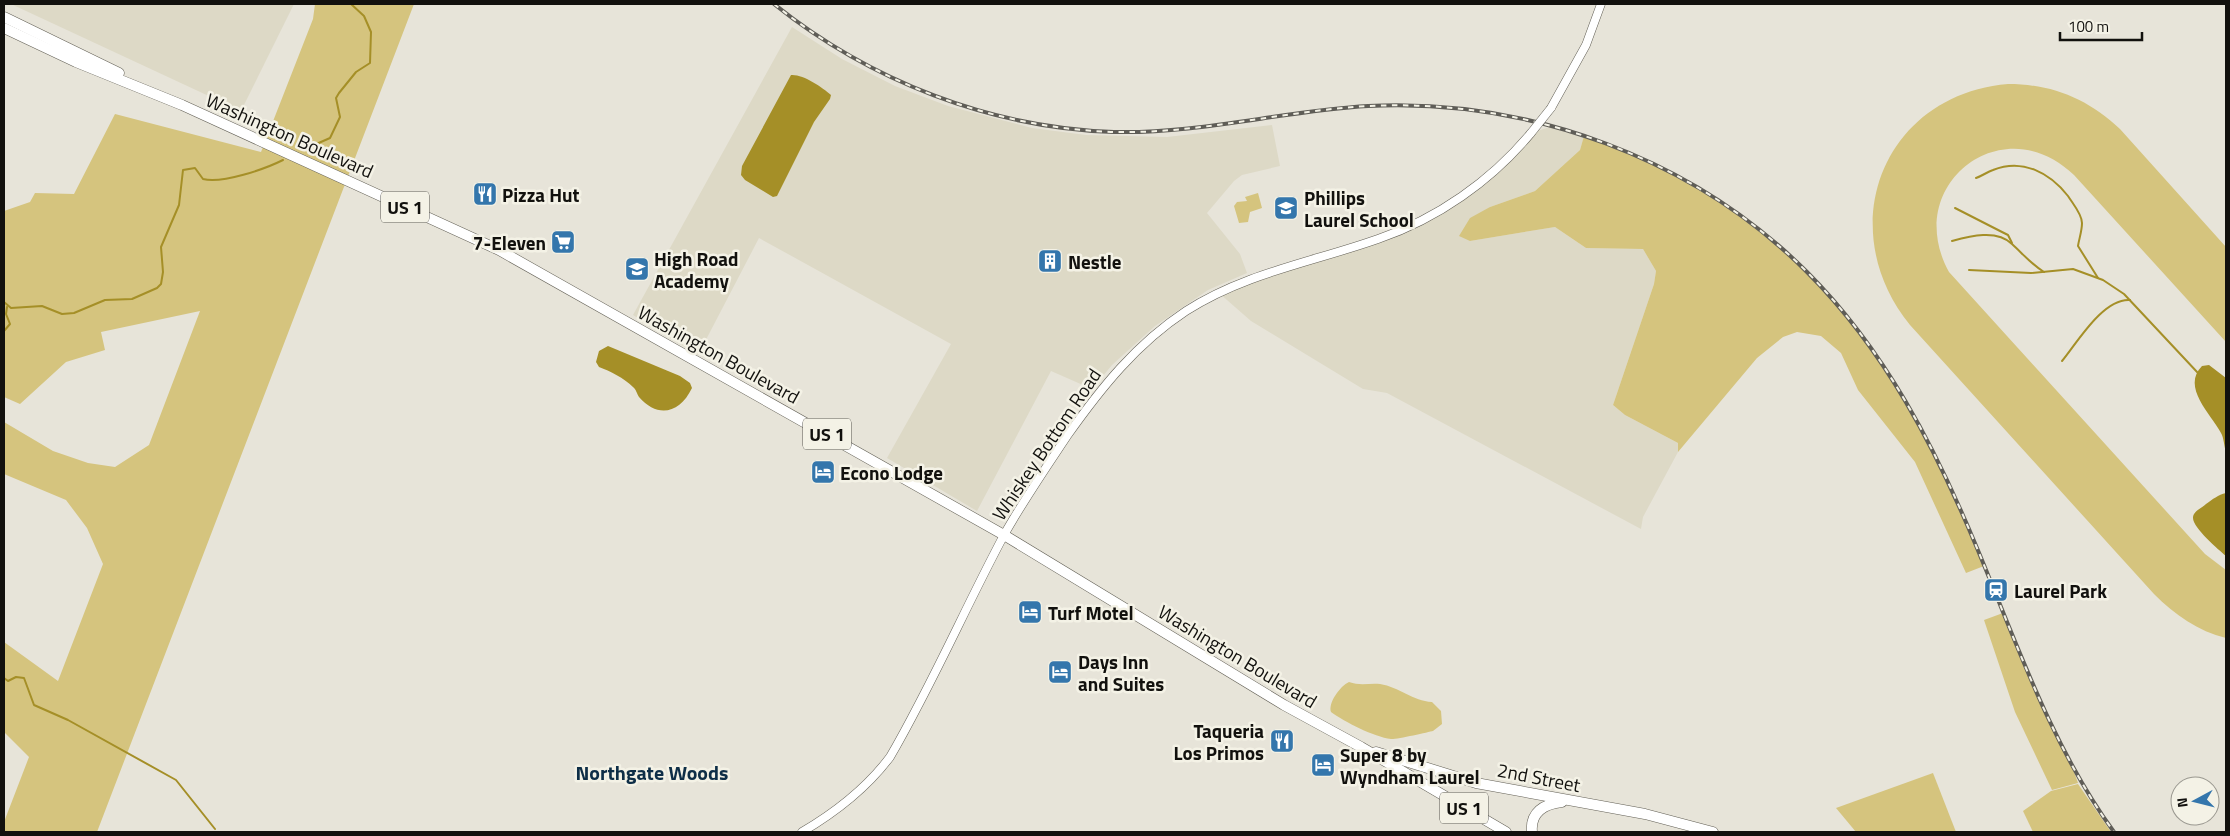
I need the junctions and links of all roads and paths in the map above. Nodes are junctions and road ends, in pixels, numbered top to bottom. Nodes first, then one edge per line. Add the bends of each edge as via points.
1 (1601, 4) edge
2 (4, 17) edge
3 (4, 28) edge
4 (182, 105) junction
5 (1004, 535) junction
6 (1362, 747) junction
7 (1570, 800) junction
8 (802, 832) edge
9 (1506, 832) edge
10 (1532, 832) edge
11 (1713, 832) edge

1 - 5 street, Whiskey Bottom Road, bridge via 1586,45 1551,108 1491,174 1424,219 1380,239 1242,281 1200,302 1167,324 1128,358 1100,390
2 - 4 main road, Washington Boulevard / US 1
3 - 4 main road, Washington Boulevard / US 1 via 76,62
4 - 5 main road, Washington Boulevard / US 1 via 499,250
5 - 6 main road, Washington Boulevard / US 1 via 1284,705
5 - 8 street, Whiskey Bottom Road via 890,757 851,799
6 - 7 main road, 2nd Street / US 1 via 1476,782
6 - 9 main road, Washington Boulevard / US 1
7 - 10 main road via 1541,808 1534,816
7 - 11 main road, 2nd Street / US 1 via 1645,814

